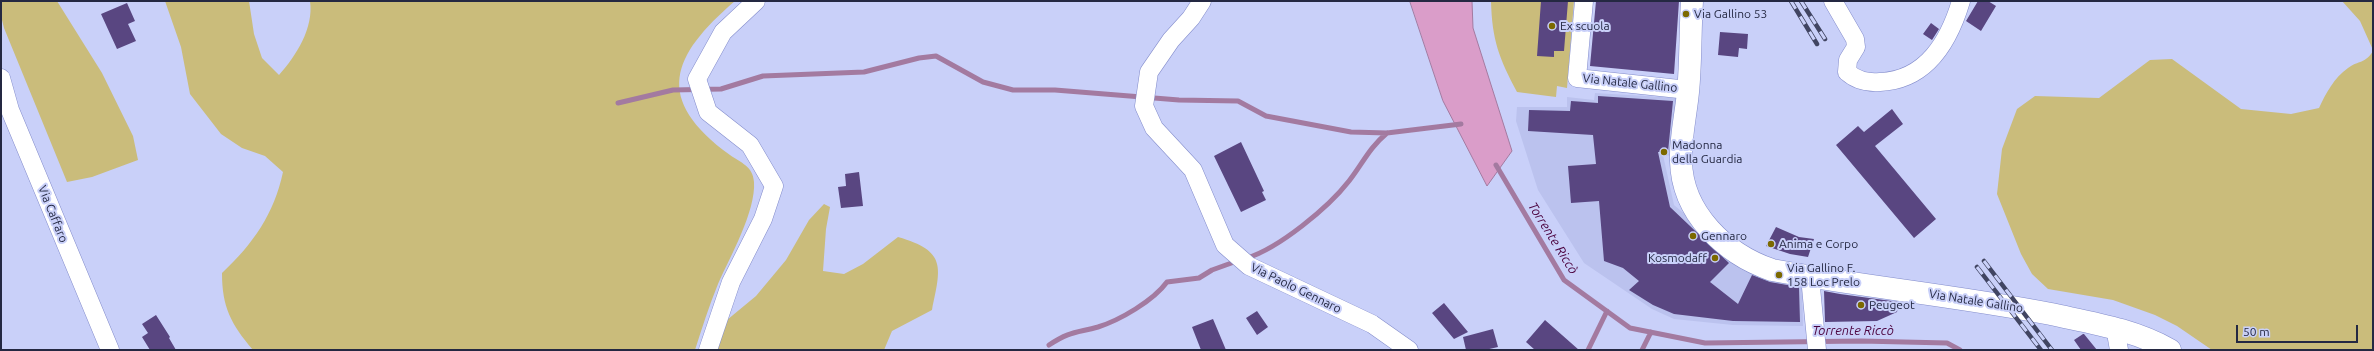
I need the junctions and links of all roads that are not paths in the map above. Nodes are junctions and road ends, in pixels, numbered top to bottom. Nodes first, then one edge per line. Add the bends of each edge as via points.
1 (756, 1) edge
2 (1202, 1) edge
3 (1584, 1) edge
4 (1692, 1) edge
5 (1833, 1) edge
6 (1961, 1) edge
7 (1, 78) edge
8 (1688, 90) junction
9 (1810, 277) junction
10 (2116, 328) junction
11 (110, 350) edge
12 (708, 350) edge
13 (1409, 350) edge
14 (1817, 350) edge
15 (2119, 350) edge
16 (2170, 350) edge

1 - 12 street via 723,32 698,79 708,112 750,145 774,186 763,220 731,282
2 - 13 street, Via Paolo Gennaro via 1149,72 1144,106 1154,128 1193,170 1225,245 1249,266 1372,324
3 - 8 street, Via Natale Gallino via 1577,78
4 - 8 main road, Via Natale Gallino
5 - 6 street via 1855,39 1856,47 1848,60 1847,72 1854,78 1869,83 1911,76 1933,57 1953,27
7 - 11 street, Via Caffaro via 10,110
8 - 9 main road, Via Natale Gallino via 1680,160 1689,201 1713,233 1752,264
9 - 10 main road, Via Natale Gallino via 1999,304
9 - 14 street
10 - 15 street
10 - 16 main road, Via Natale Gallino via 2141,336

